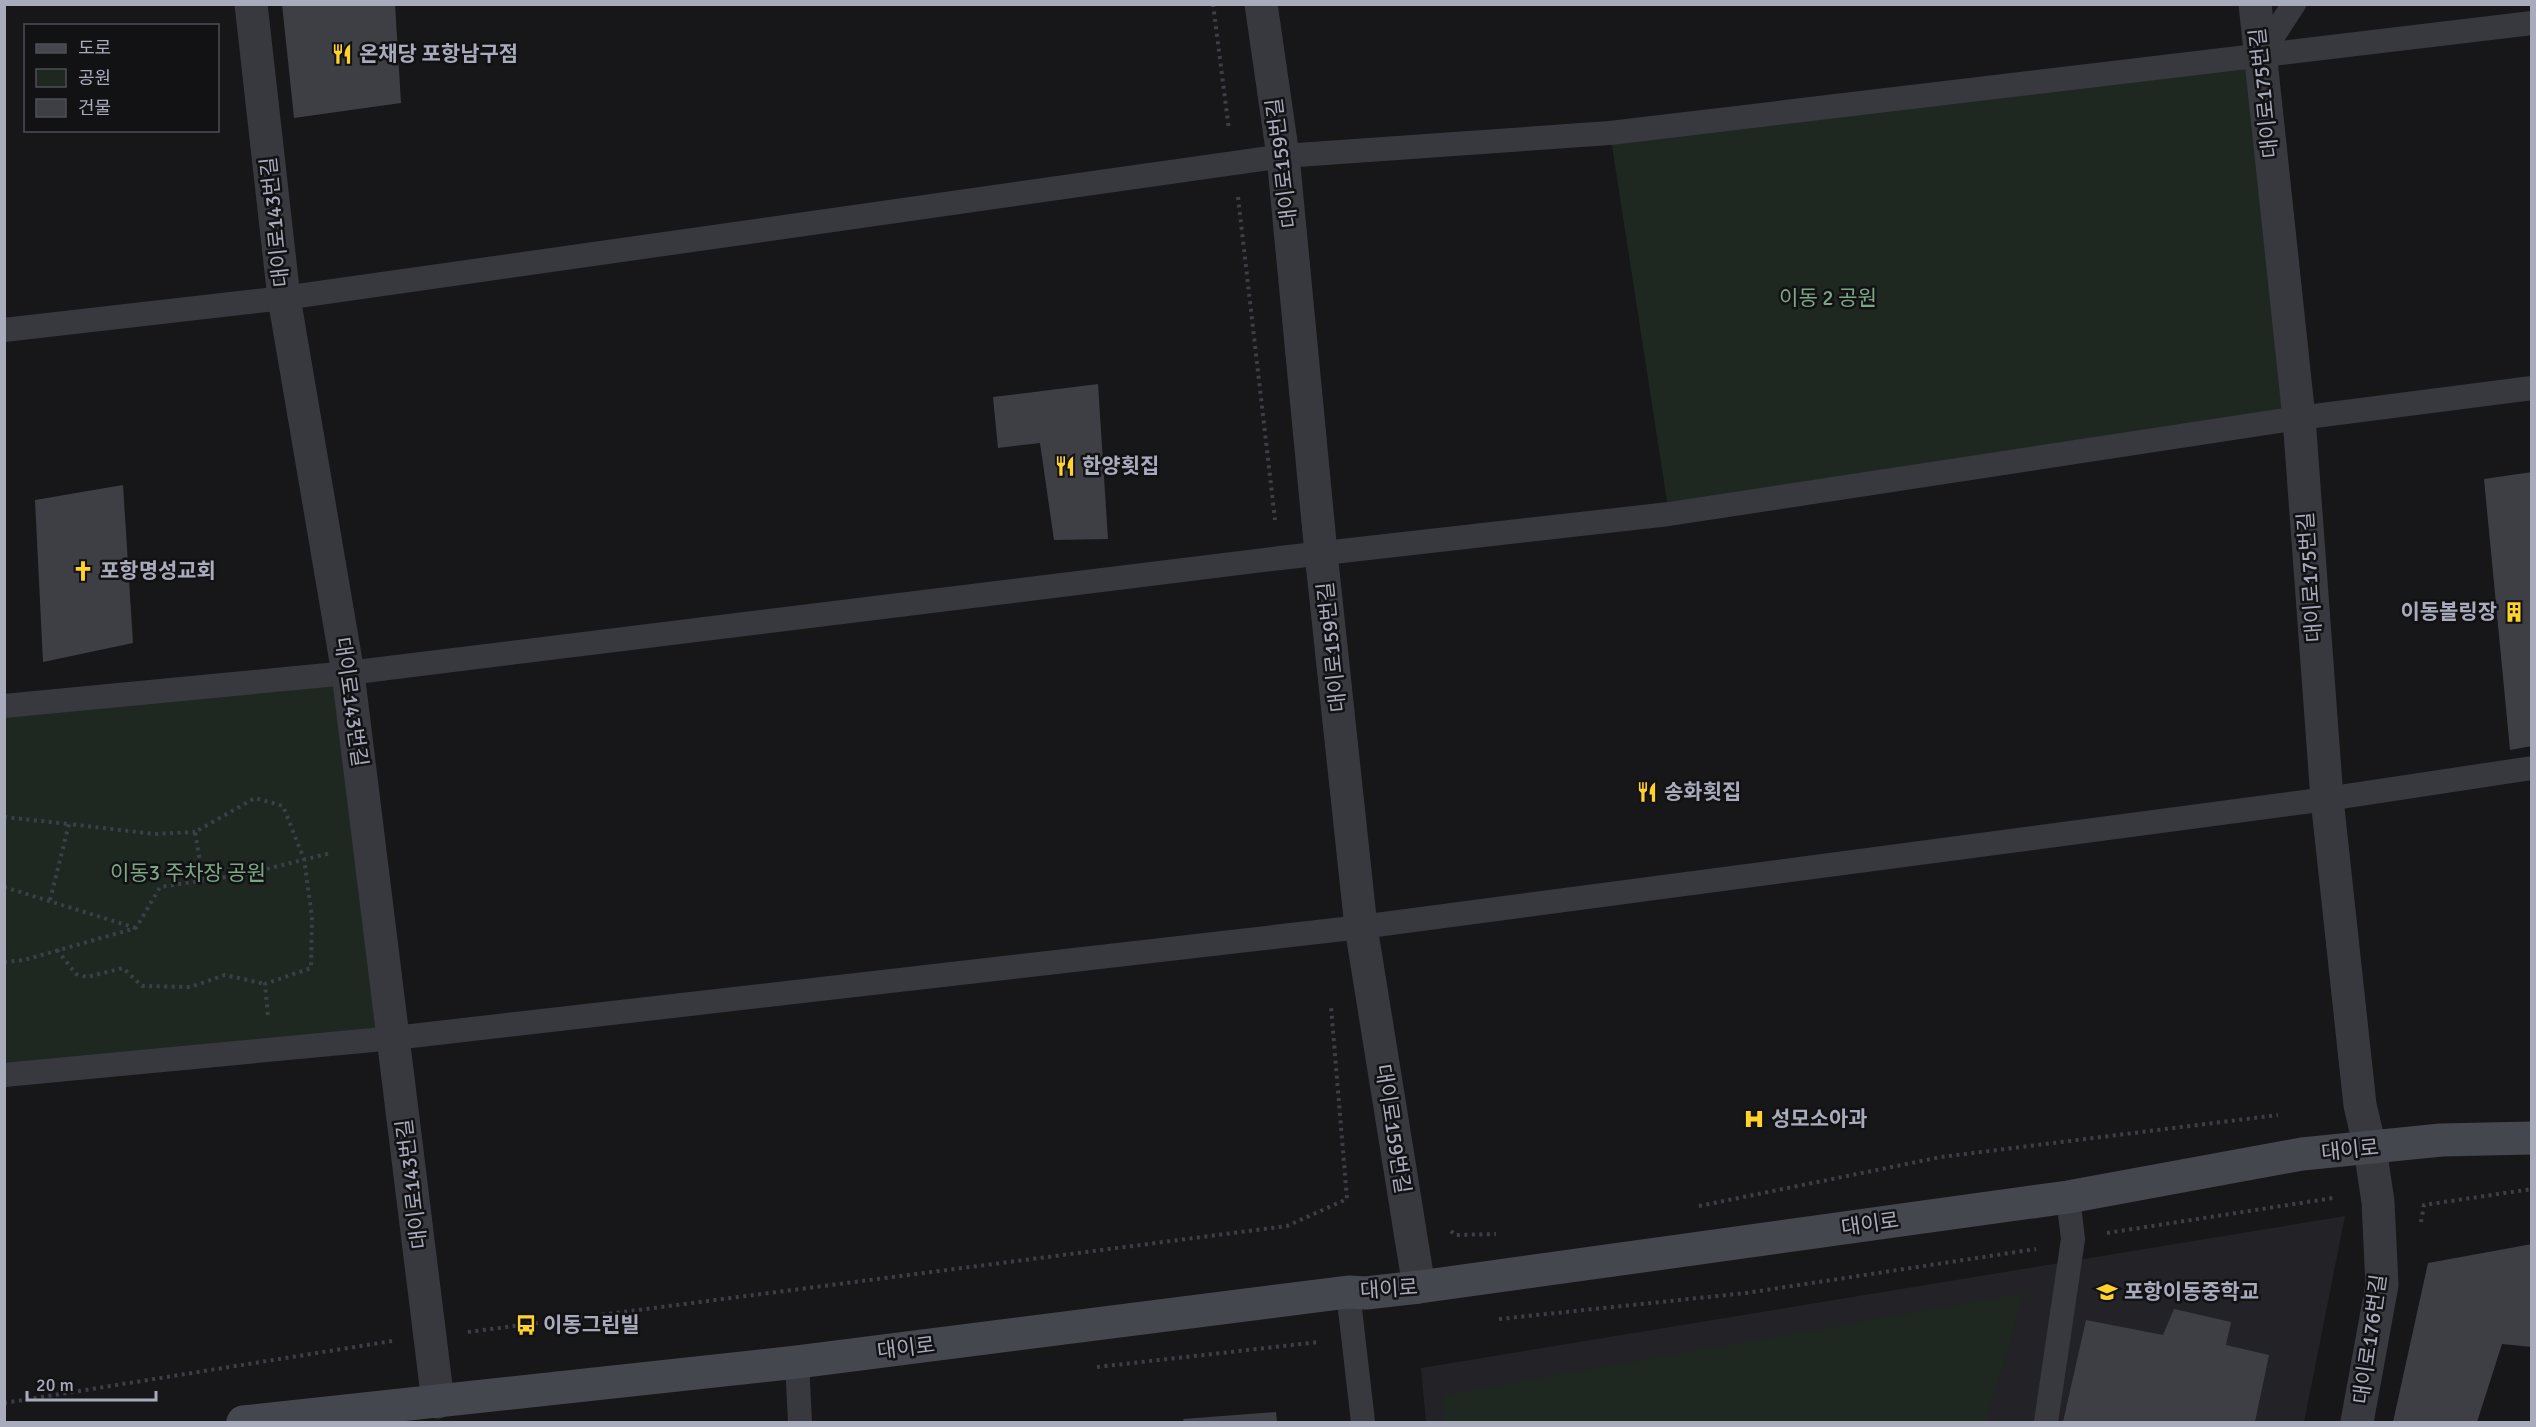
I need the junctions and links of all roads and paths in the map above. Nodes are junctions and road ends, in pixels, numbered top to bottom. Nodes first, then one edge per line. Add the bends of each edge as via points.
1 (250, 4) edge
2 (1213, 4) edge
3 (1261, 4) edge
4 (2255, 4) edge
5 (2294, 4) edge
6 (2532, 23) edge
7 (2260, 56) junction
8 (1283, 156) junction
9 (1233, 163) junction
10 (284, 298) junction
11 (4, 330) edge
12 (2532, 388) edge
13 (2299, 418) junction
14 (1321, 553) junction
15 (1280, 558) junction
16 (348, 673) junction
17 (4, 706) edge
18 (2532, 768) edge
19 (2327, 799) junction
20 (4, 817) edge
21 (69, 824) junction
22 (195, 832) junction
23 (324, 854) dead end
24 (304, 859) junction
25 (203, 880) junction
26 (4, 887) edge
27 (50, 900) junction
28 (1361, 927) junction
29 (136, 928) junction
30 (57, 950) junction
31 (4, 962) edge
32 (264, 984) junction
33 (1330, 999) dead end
34 (394, 1038) junction
35 (271, 1050) junction
36 (4, 1075) edge
37 (2284, 1115) dead end
38 (2532, 1138) edge
39 (2370, 1148) junction
40 (2532, 1189) edge
41 (2068, 1197) junction
42 (2333, 1198) dead end
43 (2424, 1205) dead end
44 (1688, 1208) dead end
45 (1446, 1224) dead end
46 (1502, 1233) dead end
47 (2073, 1239) junction
48 (1419, 1287) junction
49 (1348, 1292) junction
50 (1497, 1319) dead end
51 (430, 1336) junction
52 (1326, 1341) dead end
53 (797, 1362) junction
54 (1088, 1368) dead end
55 (438, 1402) junction
56 (4, 1403) edge
57 (243, 1422) edge
58 (800, 1422) edge
59 (1363, 1422) edge
60 (2046, 1422) edge
61 (2357, 1422) edge

1 - 10 street, 대이로143번길
2 - 9 path
3 - 8 street, 대이로159번길
4 - 7 street, 대이로175번길
5 - 7 lane
6 - 7 lane
7 - 8 lane via 1610,133
7 - 13 street, 대이로175번길
8 - 9 lane
8 - 14 street, 대이로159번길
9 - 10 lane
9 - 15 path
10 - 11 lane
10 - 16 street, 대이로143번길
12 - 13 lane
13 - 14 lane via 1669,514
13 - 19 street, 대이로175번길
14 - 15 lane
14 - 28 street, 대이로159번길
15 - 16 lane
16 - 17 lane
16 - 34 street, 대이로143번길
18 - 19 lane
19 - 28 lane
19 - 39 street, 대이로175번길 via 2360,1105
20 - 21 path
21 - 22 path via 154,834
21 - 27 path
22 - 24 path via 255,798 283,806
22 - 25 path
23 - 24 path
24 - 25 path
24 - 32 path via 312,917 311,968
25 - 29 path via 160,887
26 - 27 path
27 - 29 path
28 - 34 lane
28 - 48 street, 대이로159번길
29 - 30 path
30 - 31 path
30 - 32 path via 76,974 87,977 123,968 142,986 191,987 225,975
32 - 35 path
33 - 51 path via 1347,1199 1287,1226
34 - 35 lane
34 - 51 street, 대이로143번길
35 - 36 lane
37 - 44 path via 1941,1157
38 - 39 street, 대이로 via 2441,1140
39 - 41 street, 대이로 via 2302,1154
39 - 61 street, 대이로176번길 via 2378,1202 2382,1285
40 - 43 path
41 - 47 lane
41 - 48 street, 대이로
42 - 47 path
45 - 46 path via 1455,1235
47 - 50 path via 2041,1248 1746,1293
47 - 60 lane
48 - 49 street, 대이로
49 - 53 street, 대이로
49 - 59 lane
51 - 55 street, 대이로143번길
51 - 56 path
52 - 54 path
53 - 55 street, 대이로
53 - 58 lane
55 - 57 street, 대이로

